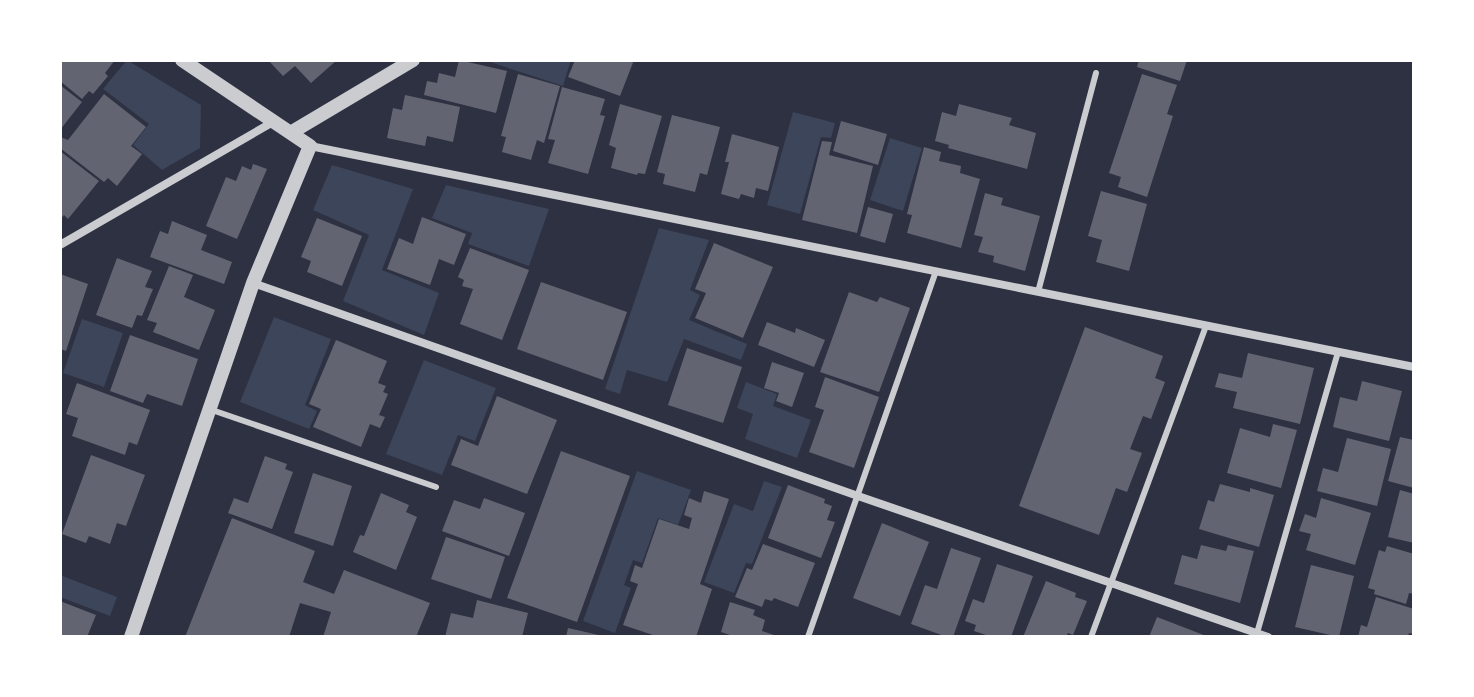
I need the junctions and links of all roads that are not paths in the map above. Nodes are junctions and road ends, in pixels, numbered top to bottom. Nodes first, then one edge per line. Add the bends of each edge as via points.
1 (182, 60) edge
2 (413, 60) edge
3 (1096, 73) dead end
4 (273, 122) junction
5 (292, 132) junction
6 (310, 146) junction
7 (60, 245) edge
8 (936, 271) junction
9 (253, 283) junction
10 (1038, 292) junction
11 (1206, 326) junction
12 (1338, 352) junction
13 (1414, 367) edge
14 (209, 409) junction
15 (436, 487) dead end
16 (858, 496) junction
17 (1111, 583) junction
18 (1257, 633) junction
19 (131, 637) edge
20 (808, 637) edge
21 (1091, 637) edge
22 (1268, 637) edge

1 - 4 street
2 - 5 street
3 - 10 lane
4 - 5 street
4 - 7 street
5 - 6 street
6 - 8 street
6 - 9 street
8 - 10 street
8 - 16 lane
9 - 14 street
9 - 16 street
10 - 11 street
11 - 12 street
11 - 17 lane
12 - 13 street
12 - 18 lane
14 - 15 lane
14 - 19 street
16 - 17 street
16 - 20 lane
17 - 18 street
17 - 21 lane
18 - 22 street

